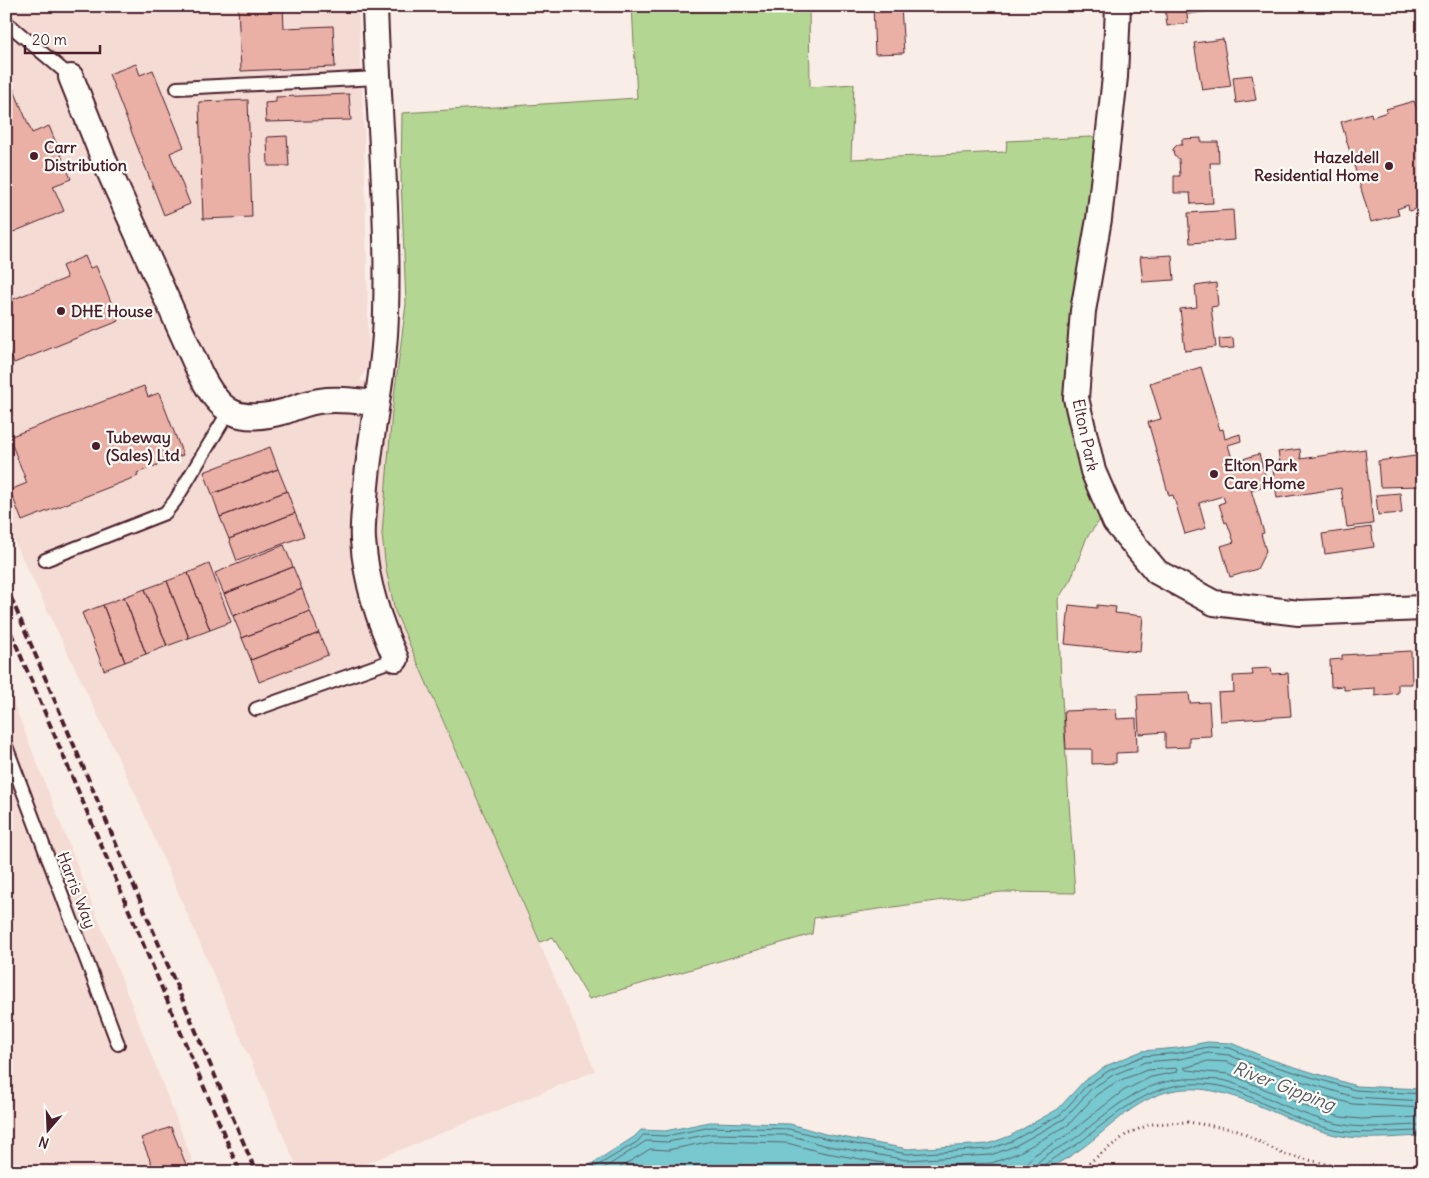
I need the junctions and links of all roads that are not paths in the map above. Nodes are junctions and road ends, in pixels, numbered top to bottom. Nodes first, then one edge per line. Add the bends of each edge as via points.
1 (375, 6) edge
2 (1118, 6) edge
3 (6, 22) edge
4 (71, 77) joint
5 (378, 78) junction
6 (177, 88) dead end
7 (376, 403) junction
8 (229, 411) junction
9 (46, 560) dead end
10 (1423, 608) edge
11 (396, 659) joint
12 (256, 709) dead end
13 (6, 746) edge
14 (118, 1044) dead end

1 - 5 street
2 - 10 street, Elton Park via 1115,77 1100,219 1083,311 1076,398 1093,471 1116,522 1157,572 1214,603 1299,613
3 - 4 lane
4 - 8 street via 104,160 200,373 218,403
5 - 6 lane
5 - 7 street via 386,310
7 - 8 street via 318,401 256,416
7 - 11 street via 367,470 363,538 374,603
8 - 9 lane via 165,513
11 - 12 lane
13 - 14 lane, Harris Way

